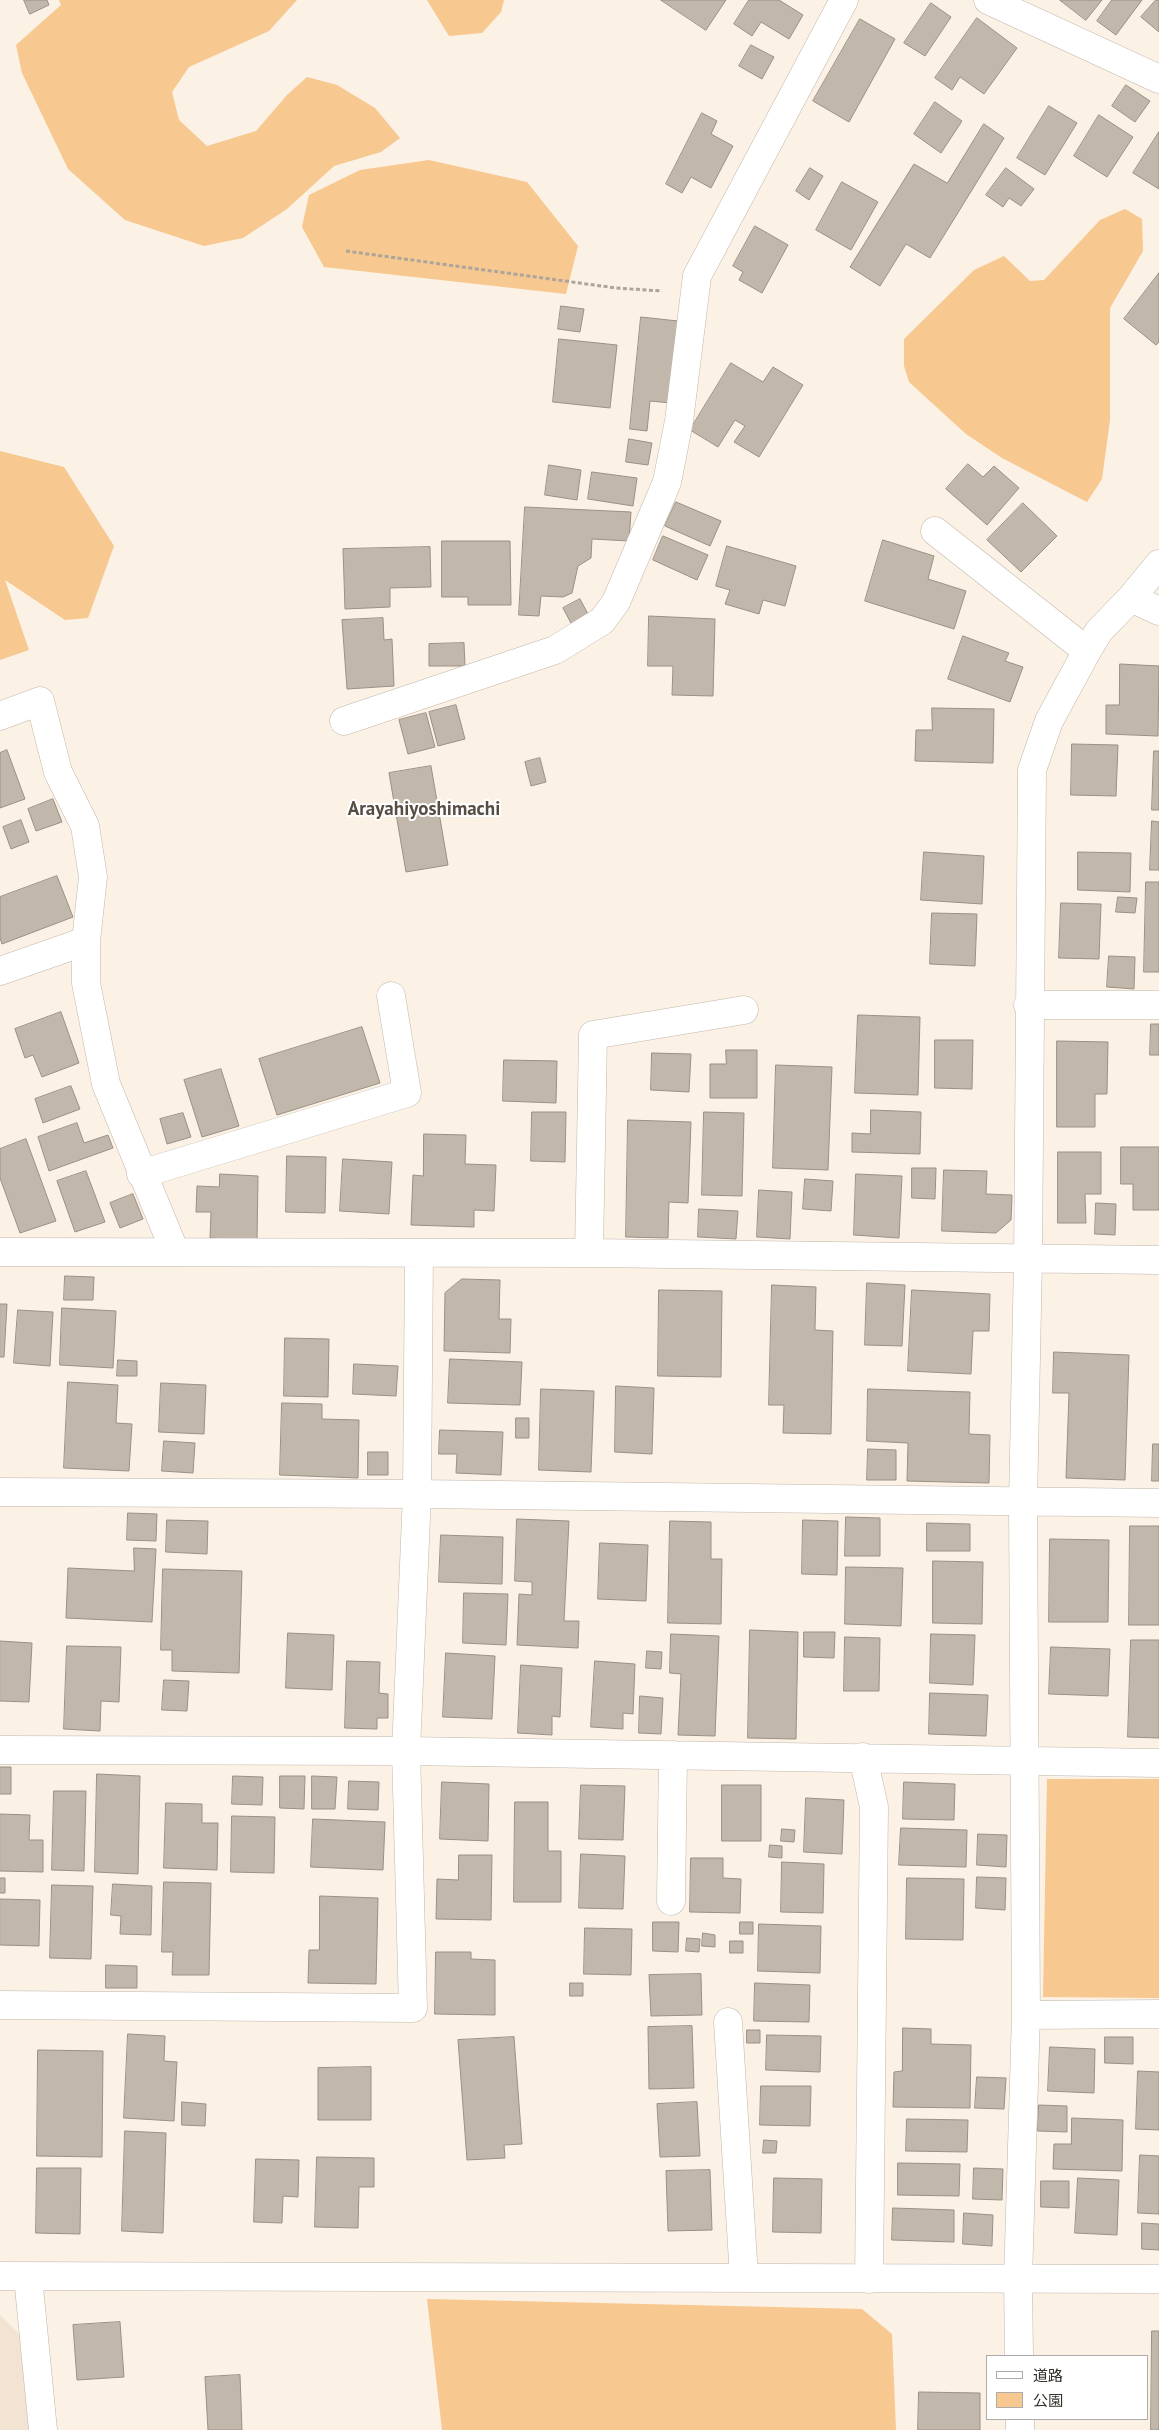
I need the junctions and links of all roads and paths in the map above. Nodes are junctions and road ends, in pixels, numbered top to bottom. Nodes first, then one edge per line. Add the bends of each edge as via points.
1 (844, 0) edge
2 (988, 0) edge
3 (1159, 79) edge
4 (346, 251) dead end
5 (695, 293) junction
6 (935, 531) dead end
7 (1159, 564) edge
8 (1131, 598) junction
9 (1159, 611) edge
10 (1086, 651) junction
11 (0, 716) edge
12 (344, 721) dead end
13 (86, 941) junction
14 (0, 971) edge
15 (391, 996) dead end
16 (1028, 1005) junction
17 (1159, 1005) edge
18 (744, 1010) dead end
19 (142, 1174) junction
20 (0, 1252) edge
21 (175, 1252) junction
22 (419, 1253) junction
23 (589, 1253) junction
24 (1028, 1260) junction
25 (1159, 1260) edge
26 (0, 1492) edge
27 (417, 1494) junction
28 (1023, 1503) junction
29 (1159, 1503) edge
30 (0, 1750) edge
31 (406, 1751) junction
32 (673, 1755) junction
33 (863, 1757) junction
34 (1023, 1760) junction
35 (1159, 1763) edge
36 (671, 1901) dead end
37 (0, 2005) edge
38 (1159, 2014) edge
39 (1026, 2015) junction
40 (728, 2022) dead end
41 (0, 2276) edge
42 (28, 2277) junction
43 (744, 2277) junction
44 (869, 2279) junction
45 (1018, 2279) junction
46 (1159, 2279) edge
47 (1019, 2355) edge
48 (42, 2430) edge

1 - 5 street via 697,276
2 - 3 street
4 - 5 path via 616,288
5 - 12 street via 679,421 667,482 616,602 602,621 555,650
6 - 10 street
7 - 8 street
8 - 9 street
8 - 10 street via 1099,631
10 - 16 street via 1049,721 1032,770
11 - 13 street via 40,701 58,772 85,826 93,877
13 - 14 street
13 - 19 street via 86,983 106,1084
15 - 19 street via 407,1094
16 - 17 street
16 - 24 street
18 - 23 street via 593,1035
19 - 21 street
20 - 21 street
21 - 22 street
22 - 23 street
22 - 27 street
23 - 24 street
24 - 25 street
24 - 28 street
26 - 27 street
27 - 28 street
27 - 31 street
28 - 29 street
28 - 34 street
30 - 31 street
31 - 32 street
31 - 37 street via 413,2008
32 - 33 street
32 - 36 street
33 - 34 street
33 - 44 street via 874,1807
34 - 35 street
34 - 39 street
38 - 39 street
39 - 45 street
40 - 43 street
41 - 42 street
42 - 43 street
42 - 48 street
43 - 44 street
44 - 45 street
45 - 46 street
45 - 47 street

